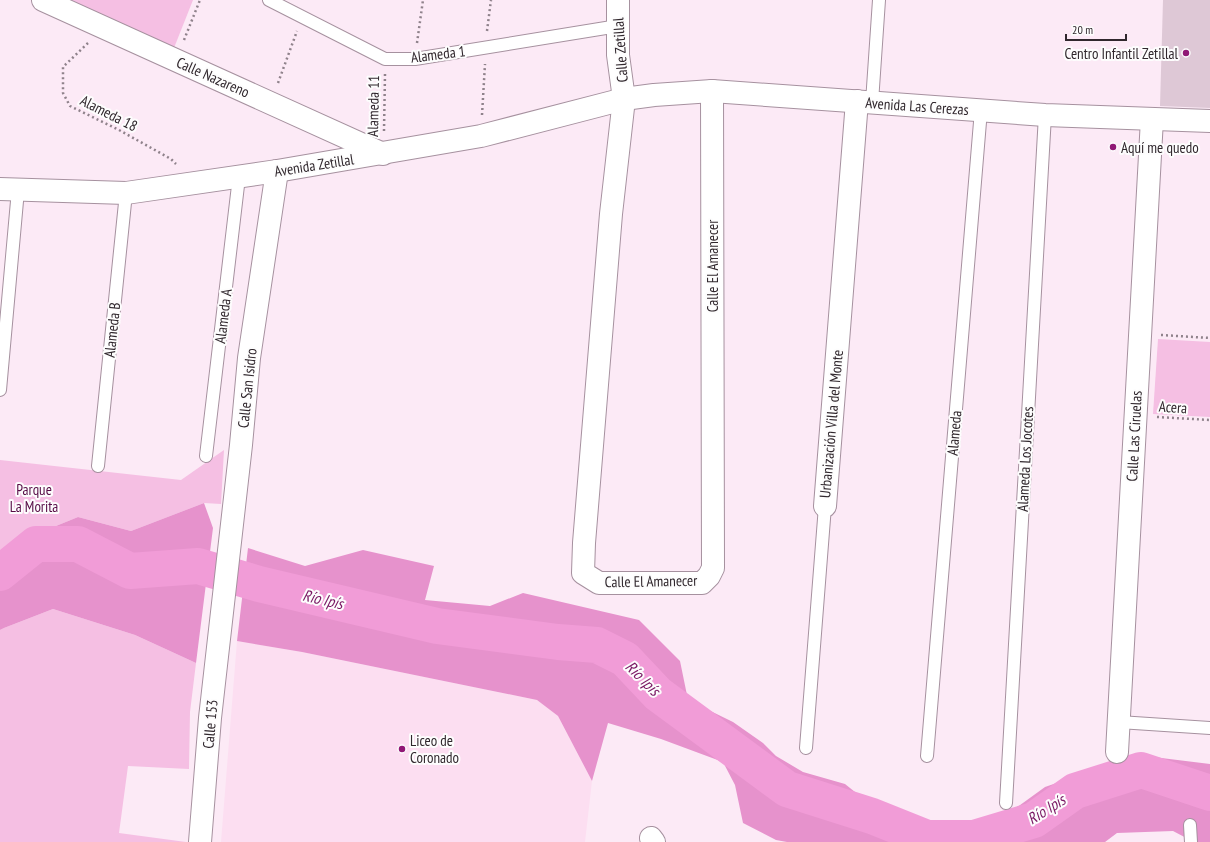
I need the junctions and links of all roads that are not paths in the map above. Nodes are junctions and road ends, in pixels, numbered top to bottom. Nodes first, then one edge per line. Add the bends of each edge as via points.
1 (43, 0) edge
2 (269, 0) edge
3 (618, 0) edge
4 (879, 0) edge
5 (618, 26) junction
6 (712, 91) junction
7 (624, 99) junction
8 (864, 102) junction
9 (981, 110) junction
10 (1045, 115) junction
11 (1152, 119) junction
12 (1210, 121) edge
13 (383, 154) junction
14 (277, 171) junction
15 (239, 177) junction
16 (9, 190) edge
17 (126, 193) junction
18 (0, 390) edge
19 (206, 456) dead end
20 (98, 466) dead end
21 (825, 506) joint
22 (222, 605) joint
23 (1119, 722) junction
24 (1210, 728) edge
25 (806, 748) dead end
26 (1117, 752) dead end
27 (927, 756) dead end
28 (1006, 804) dead end
29 (1190, 825) dead end
30 (200, 842) edge
31 (1191, 842) edge

1 - 13 street, Calle Nazareno
2 - 5 lane, Alameda 1 via 385,59 415,59
3 - 5 street, Calle Zetillal
4 - 8 lane
5 - 7 street, Calle Zetillal via 618,55
6 - 7 street, Avenida Las Cerezas
6 - 7 street, Calle El Amanecer via 713,568 702,583 598,583 583,572 610,222
6 - 8 street, Avenida Las Cerezas
7 - 13 street, Avenida Zetillal via 481,136
8 - 9 street, Avenida Las Cerezas
8 - 21 street, Urbanización Villa del Monte
9 - 10 street, Avenida Las Cerezas
9 - 27 lane, Alameda
10 - 11 street, Avenida Las Cerezas
10 - 28 lane, Alameda Los Jocotes
11 - 12 street, Avenida Las Cerezas
11 - 23 street, Calle Las Ciruelas
13 - 14 street, Avenida Zetillal
14 - 15 street, Avenida Zetillal
14 - 22 street, Calle San Isidro via 249,358
15 - 17 street, Avenida Zetillal
15 - 19 lane, Alameda A
16 - 17 street, Avenida Zetillal
16 - 18 lane
17 - 20 lane, Alameda B
21 - 25 lane, Urbanización Villa del Monte
22 - 30 street, Calle 153
23 - 24 lane
23 - 26 street, Calle Las Ciruelas
29 - 31 lane

